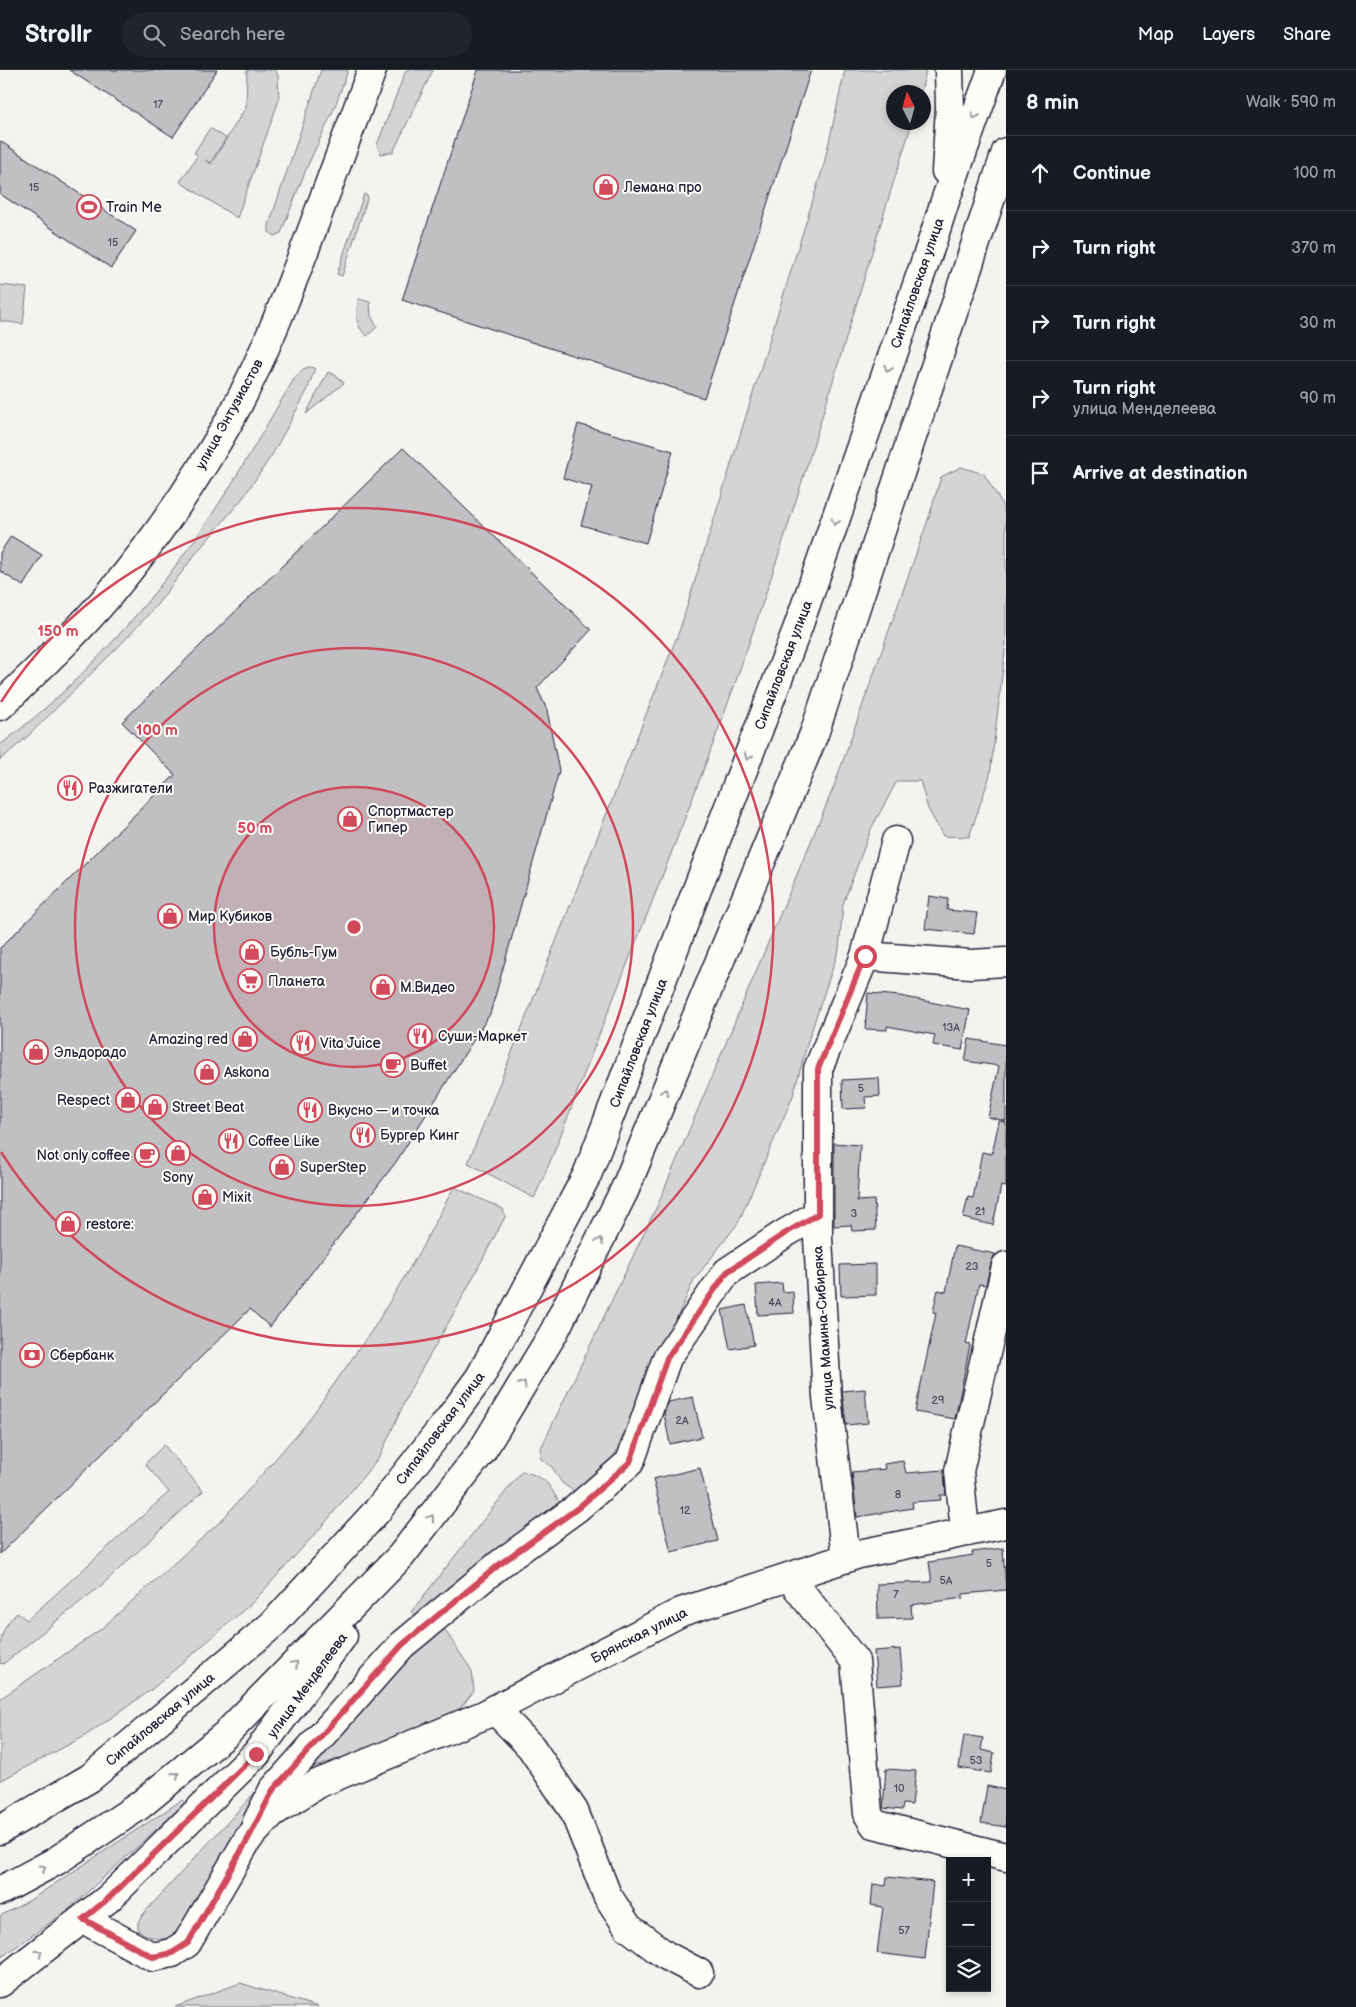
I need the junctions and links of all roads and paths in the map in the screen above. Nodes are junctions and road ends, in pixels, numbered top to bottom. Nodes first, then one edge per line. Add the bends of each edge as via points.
1 (372, 70) edge
2 (949, 70) edge
3 (992, 70) edge
4 (1006, 152) edge
5 (944, 201) junction
6 (0, 706) edge
7 (896, 841) dead end
8 (865, 956) junction
9 (1006, 962) edge
10 (818, 1214) junction
11 (1006, 1266) edge
12 (1006, 1524) edge
13 (965, 1531) junction
14 (402, 1556) junction
15 (846, 1558) junction
16 (789, 1577) junction
17 (494, 1710) junction
18 (0, 1830) edge
19 (248, 1839) junction
20 (1006, 1856) edge
21 (0, 1891) edge
22 (83, 1919) junction
23 (699, 1973) dead end
24 (0, 1983) edge

1 - 6 main road, улица Энтузиастов via 281,311 232,416 179,502 107,597
2 - 5 main road
3 -> 5 main road, Сипайловская улица
14 -> 4 main road via 482,1451 554,1332 625,1189 814,734
5 -> 18 main road, Сипайловская улица via 798,627 587,1175 480,1377 377,1511 273,1624 90,1778
7 - 8 main road, улица Мамина-Сибиряка
8 - 9 main road via 971,964
8 - 10 main road, улица Мамина-Сибиряка via 818,1069
10 - 15 main road, улица Мамина-Сибиряка via 827,1397
10 - 19 main road via 727,1272 667,1358 630,1462 578,1508 500,1564 402,1645 273,1790
11 - 13 main road via 959,1471
12 - 13 main road, Брянская улица
13 - 15 main road, Брянская улица
21 -> 14 main road via 56,1860 139,1806 225,1735
14 - 22 main road, улица Менделеева via 256,1754 109,1898
15 - 16 main road, Брянская улица
16 - 17 main road, Брянская улица via 681,1612
16 - 20 main road via 855,1660 868,1814 874,1824
17 - 19 main road, Брянская улица via 317,1784 272,1813
17 - 23 main road via 531,1746 574,1811 607,1895 628,1927 666,1955
19 - 22 main road via 188,1943 172,1953 153,1957
24 -> 22 main road, улица Менделеева

